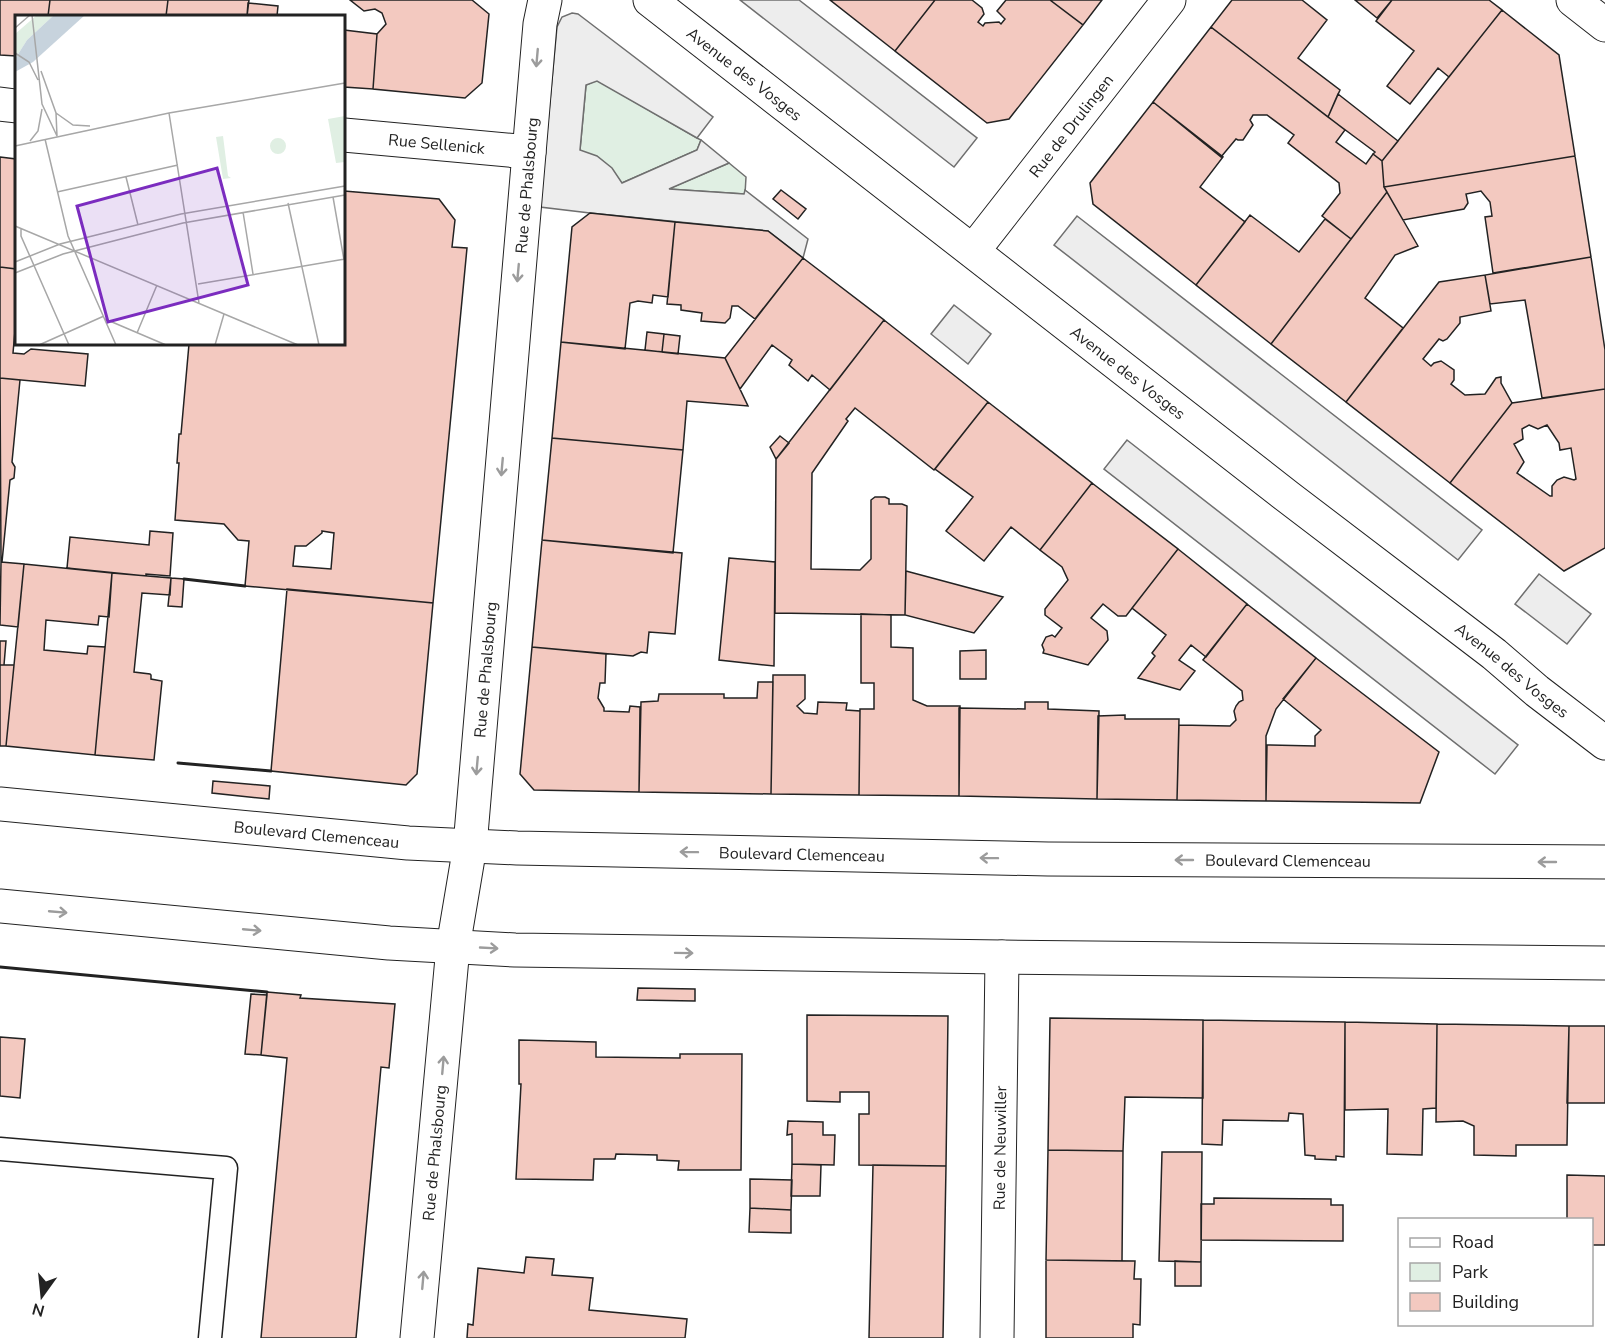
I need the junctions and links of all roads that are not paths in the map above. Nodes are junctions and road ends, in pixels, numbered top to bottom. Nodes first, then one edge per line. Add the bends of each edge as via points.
1 (545, 0) edge
2 (650, 0) edge
3 (1169, 0) edge
4 (1573, 0) edge
5 (1605, 25) edge
6 (0, 104) edge
7 (15, 106) edge
8 (345, 135) edge
9 (529, 152) junction
10 (973, 251) junction
11 (1605, 743) edge
12 (0, 804) edge
13 (470, 846) junction
14 (1605, 862) edge
15 (0, 906) edge
16 (453, 947) junction
17 (1002, 957) junction
18 (1605, 963) edge
19 (0, 1149) edge
20 (210, 1338) edge
21 (417, 1338) edge
22 (997, 1338) edge

1 -> 9 street, Rue de Phalsbourg
2 - 10 street, Avenue des Vosges
3 - 10 street, Rue de Drulingen
4 - 5 street
6 - 7 street
8 - 9 street, Rue Sellenick
9 -> 13 street, Rue de Phalsbourg
10 - 11 street, Avenue des Vosges
12 - 13 street, Boulevard Clemenceau
14 -> 13 street, Boulevard Clemenceau via 1048,859
13 - 16 street, Rue de Phalsbourg
15 -> 16 street
16 -> 17 street
21 -> 16 street, Rue de Phalsbourg
17 - 18 street
17 - 22 street, Rue de Neuwiller
19 - 20 lane via 226,1168

